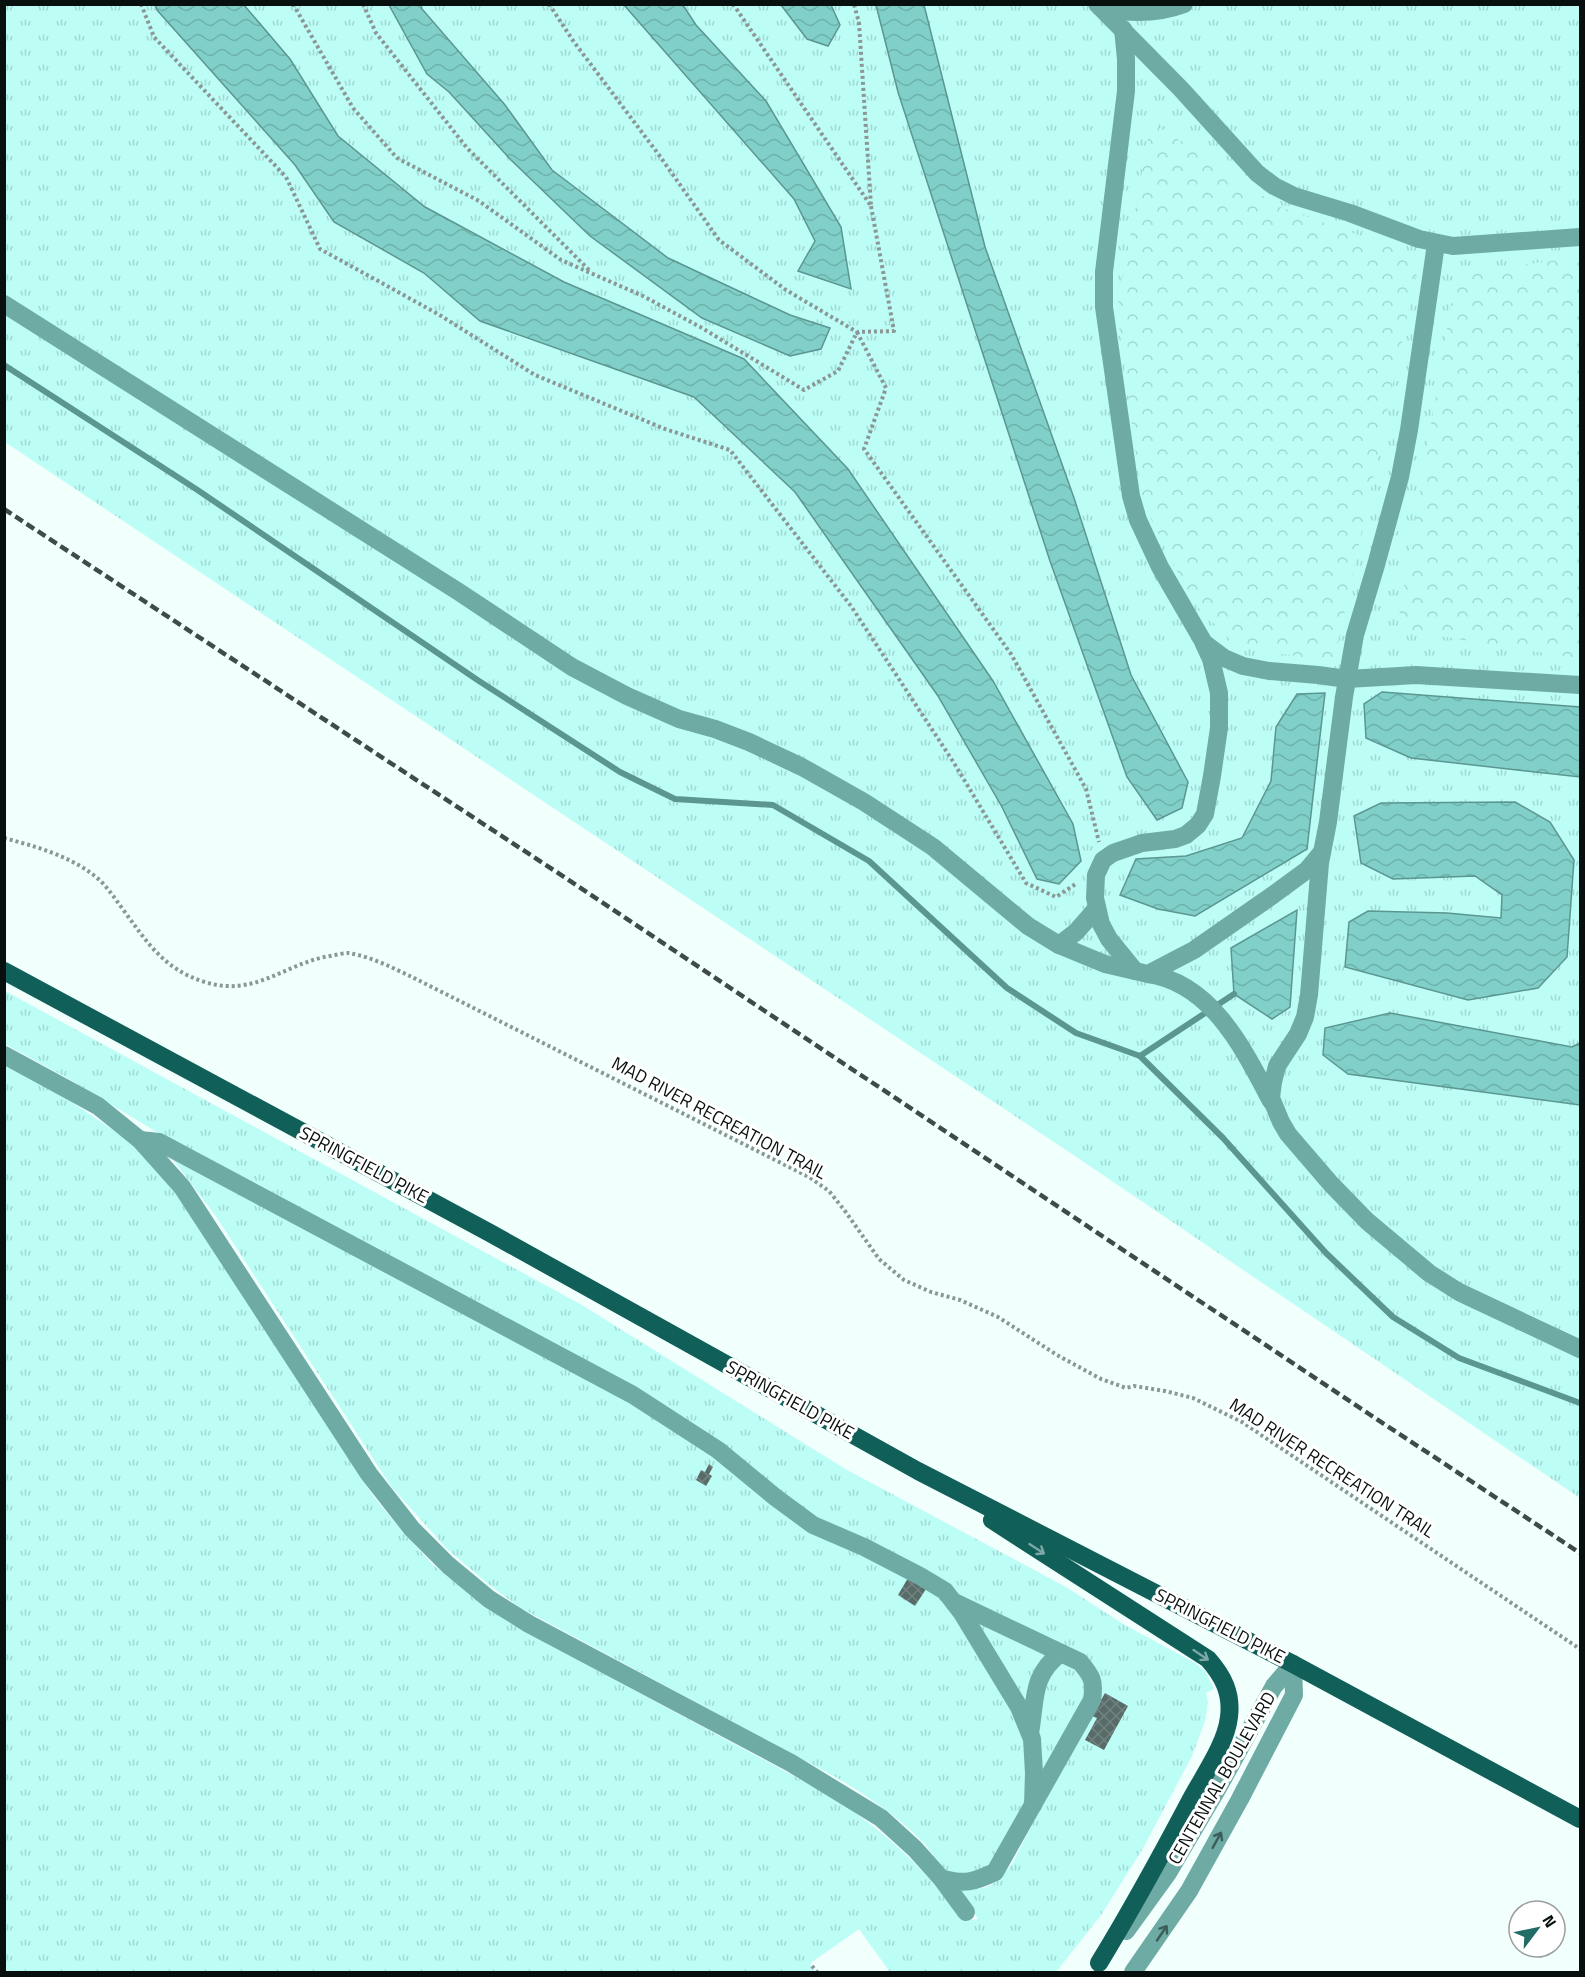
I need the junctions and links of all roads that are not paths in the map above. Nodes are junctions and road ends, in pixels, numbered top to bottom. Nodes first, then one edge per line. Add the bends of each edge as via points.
1 (1184, 4) edge
2 (1098, 5) edge
3 (1158, 8) edge
4 (1123, 29) junction
5 (1581, 237) edge
6 (1436, 244) junction
7 (4, 304) edge
8 (1204, 643) junction
9 (1347, 679) junction
10 (1581, 685) edge
11 (1322, 852) junction
12 (1097, 908) junction
13 (1059, 945) junction
14 (4, 971) edge
15 (1142, 973) junction
16 (4, 1055) edge
17 (1274, 1105) junction
18 (140, 1140) junction
19 (1581, 1348) edge
20 (918, 1471) junction
21 (953, 1601) junction
22 (1061, 1653) junction
23 (1293, 1664) junction
24 (1030, 1733) junction
25 (1033, 1805) junction
26 (1581, 1819) edge
27 (941, 1878) junction
28 (966, 1912) dead end
29 (1095, 1968) edge
30 (1133, 1972) edge

1 - 3 street
2 - 3 street via 1118,12
2 - 4 street
4 - 6 street via 1257,173 1275,186
4 - 8 street via 1126,92 1104,272 1106,319 1131,496 1138,520
5 - 6 street
6 - 9 street via 1409,430 1355,634
7 - 13 street via 598,682 679,719 749,742 864,802 933,848 1028,926
8 - 9 street via 1243,666
8 - 12 street via 1219,693 1219,728 1204,814 1186,834 1142,843 1103,860 1095,876
9 - 10 street via 1416,675
9 - 11 street
11 - 15 street via 1307,870 1194,950
11 - 17 street via 1305,1017 1277,1066 1271,1098
12 - 13 street
12 - 15 street via 1109,939
13 - 15 street via 1105,964
14 - 20 main road, SPRINGFIELD PIKE
15 - 17 street via 1176,981 1202,999 1236,1038
16 - 18 street via 99,1106
17 - 19 street via 1288,1134 1331,1184 1367,1221 1429,1273 1459,1292
18 - 21 street via 159,1142 633,1395 718,1450 813,1525 920,1576 945,1591
18 - 27 street via 182,1187 369,1474 412,1529 448,1565 489,1599 529,1624 791,1763 881,1818
20 - 23 main road, SPRINGFIELD PIKE
20 -> 29 main road via 1208,1659 1225,1682 1230,1701 1226,1733 1138,1899
21 - 22 street
21 - 24 street via 1019,1707
22 - 24 street via 1043,1671 1035,1691
22 - 25 street via 1080,1662 1090,1674 1094,1685 1092,1700
23 - 26 main road, SPRINGFIELD PIKE
23 - 29 street, CENTENNAL BOULEVARD via 1274,1686 1168,1873
30 -> 23 street, CENTENNAL BOULEVARD via 1189,1892 1294,1695
24 - 25 street
25 - 27 street via 995,1872 959,1883
27 - 28 street

